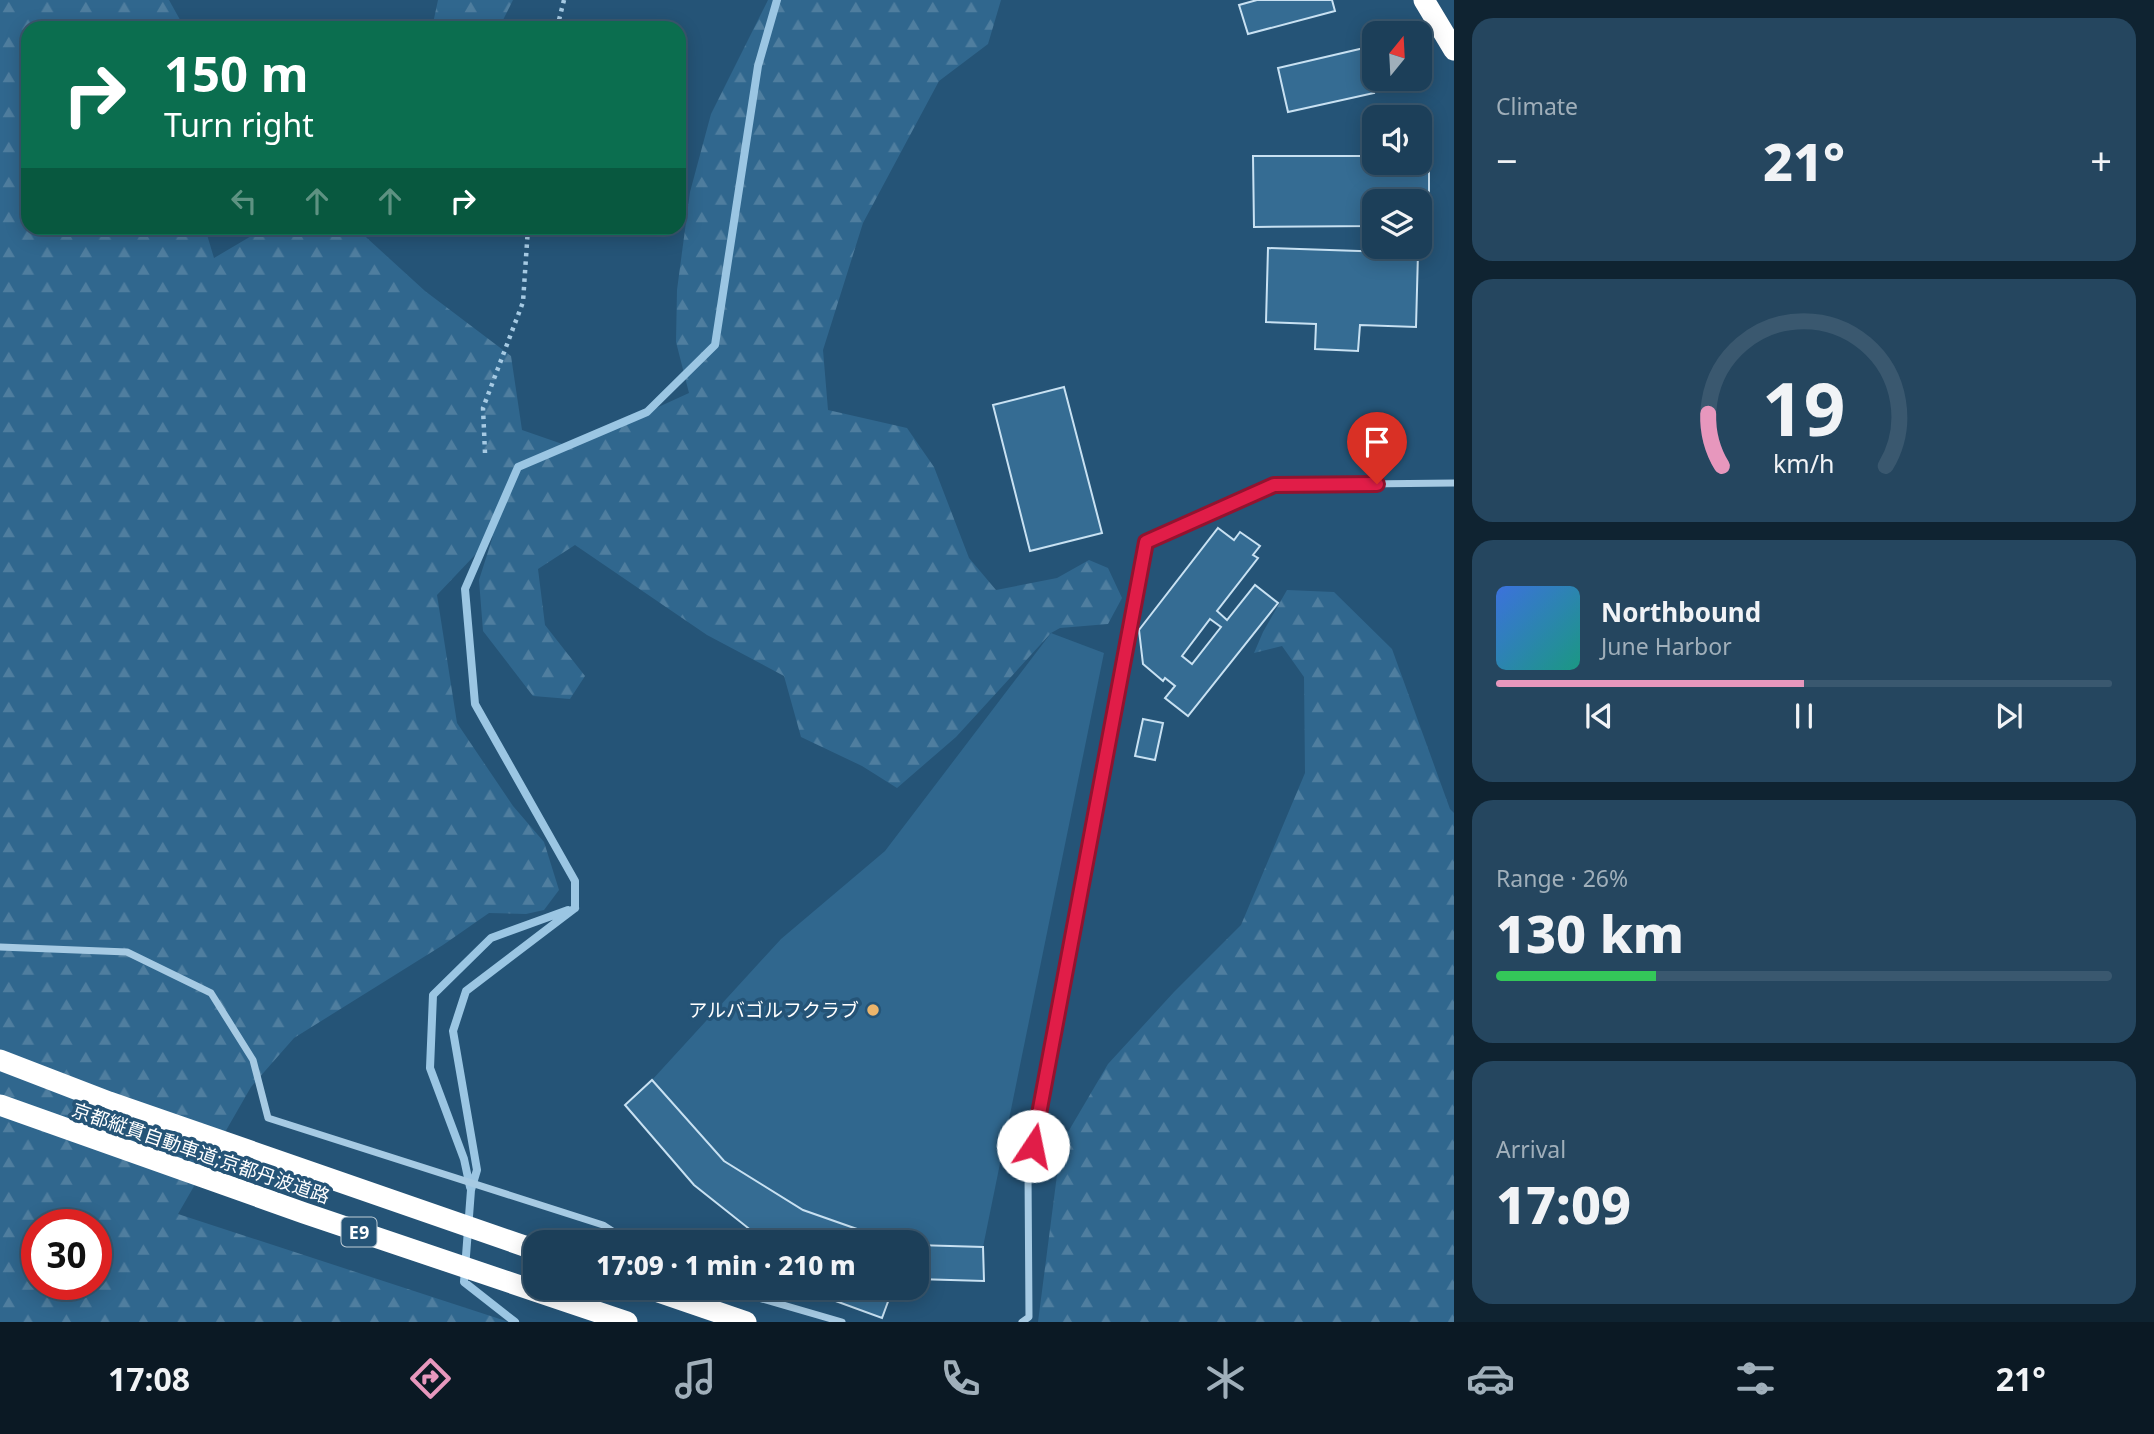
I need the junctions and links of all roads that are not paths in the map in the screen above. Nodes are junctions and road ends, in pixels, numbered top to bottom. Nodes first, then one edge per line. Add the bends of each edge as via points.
1 (1424, 0) edge
2 (1454, 50) edge
3 (1454, 483) edge
4 (0, 947) edge
5 (0, 1060) edge
6 (0, 1105) edge
7 (611, 1230) edge
8 (523, 1245) edge
9 (682, 1300) edge
10 (766, 1300) edge
11 (627, 1322) edge
12 (746, 1322) edge
13 (842, 1322) edge
14 (1022, 1322) edge

1 - 2 highway
3 - 14 street via 1274,485 1146,542 1028,1172 1029,1317
4 - 7 street via 127,952 211,993 253,1060 268,1118
5 - 8 highway, 京都縦貫自動車道;京都丹波道路 / E9
6 - 11 highway, 京都縦貫自動車道;京都丹波道路 / E9
9 - 12 highway
10 - 13 street

